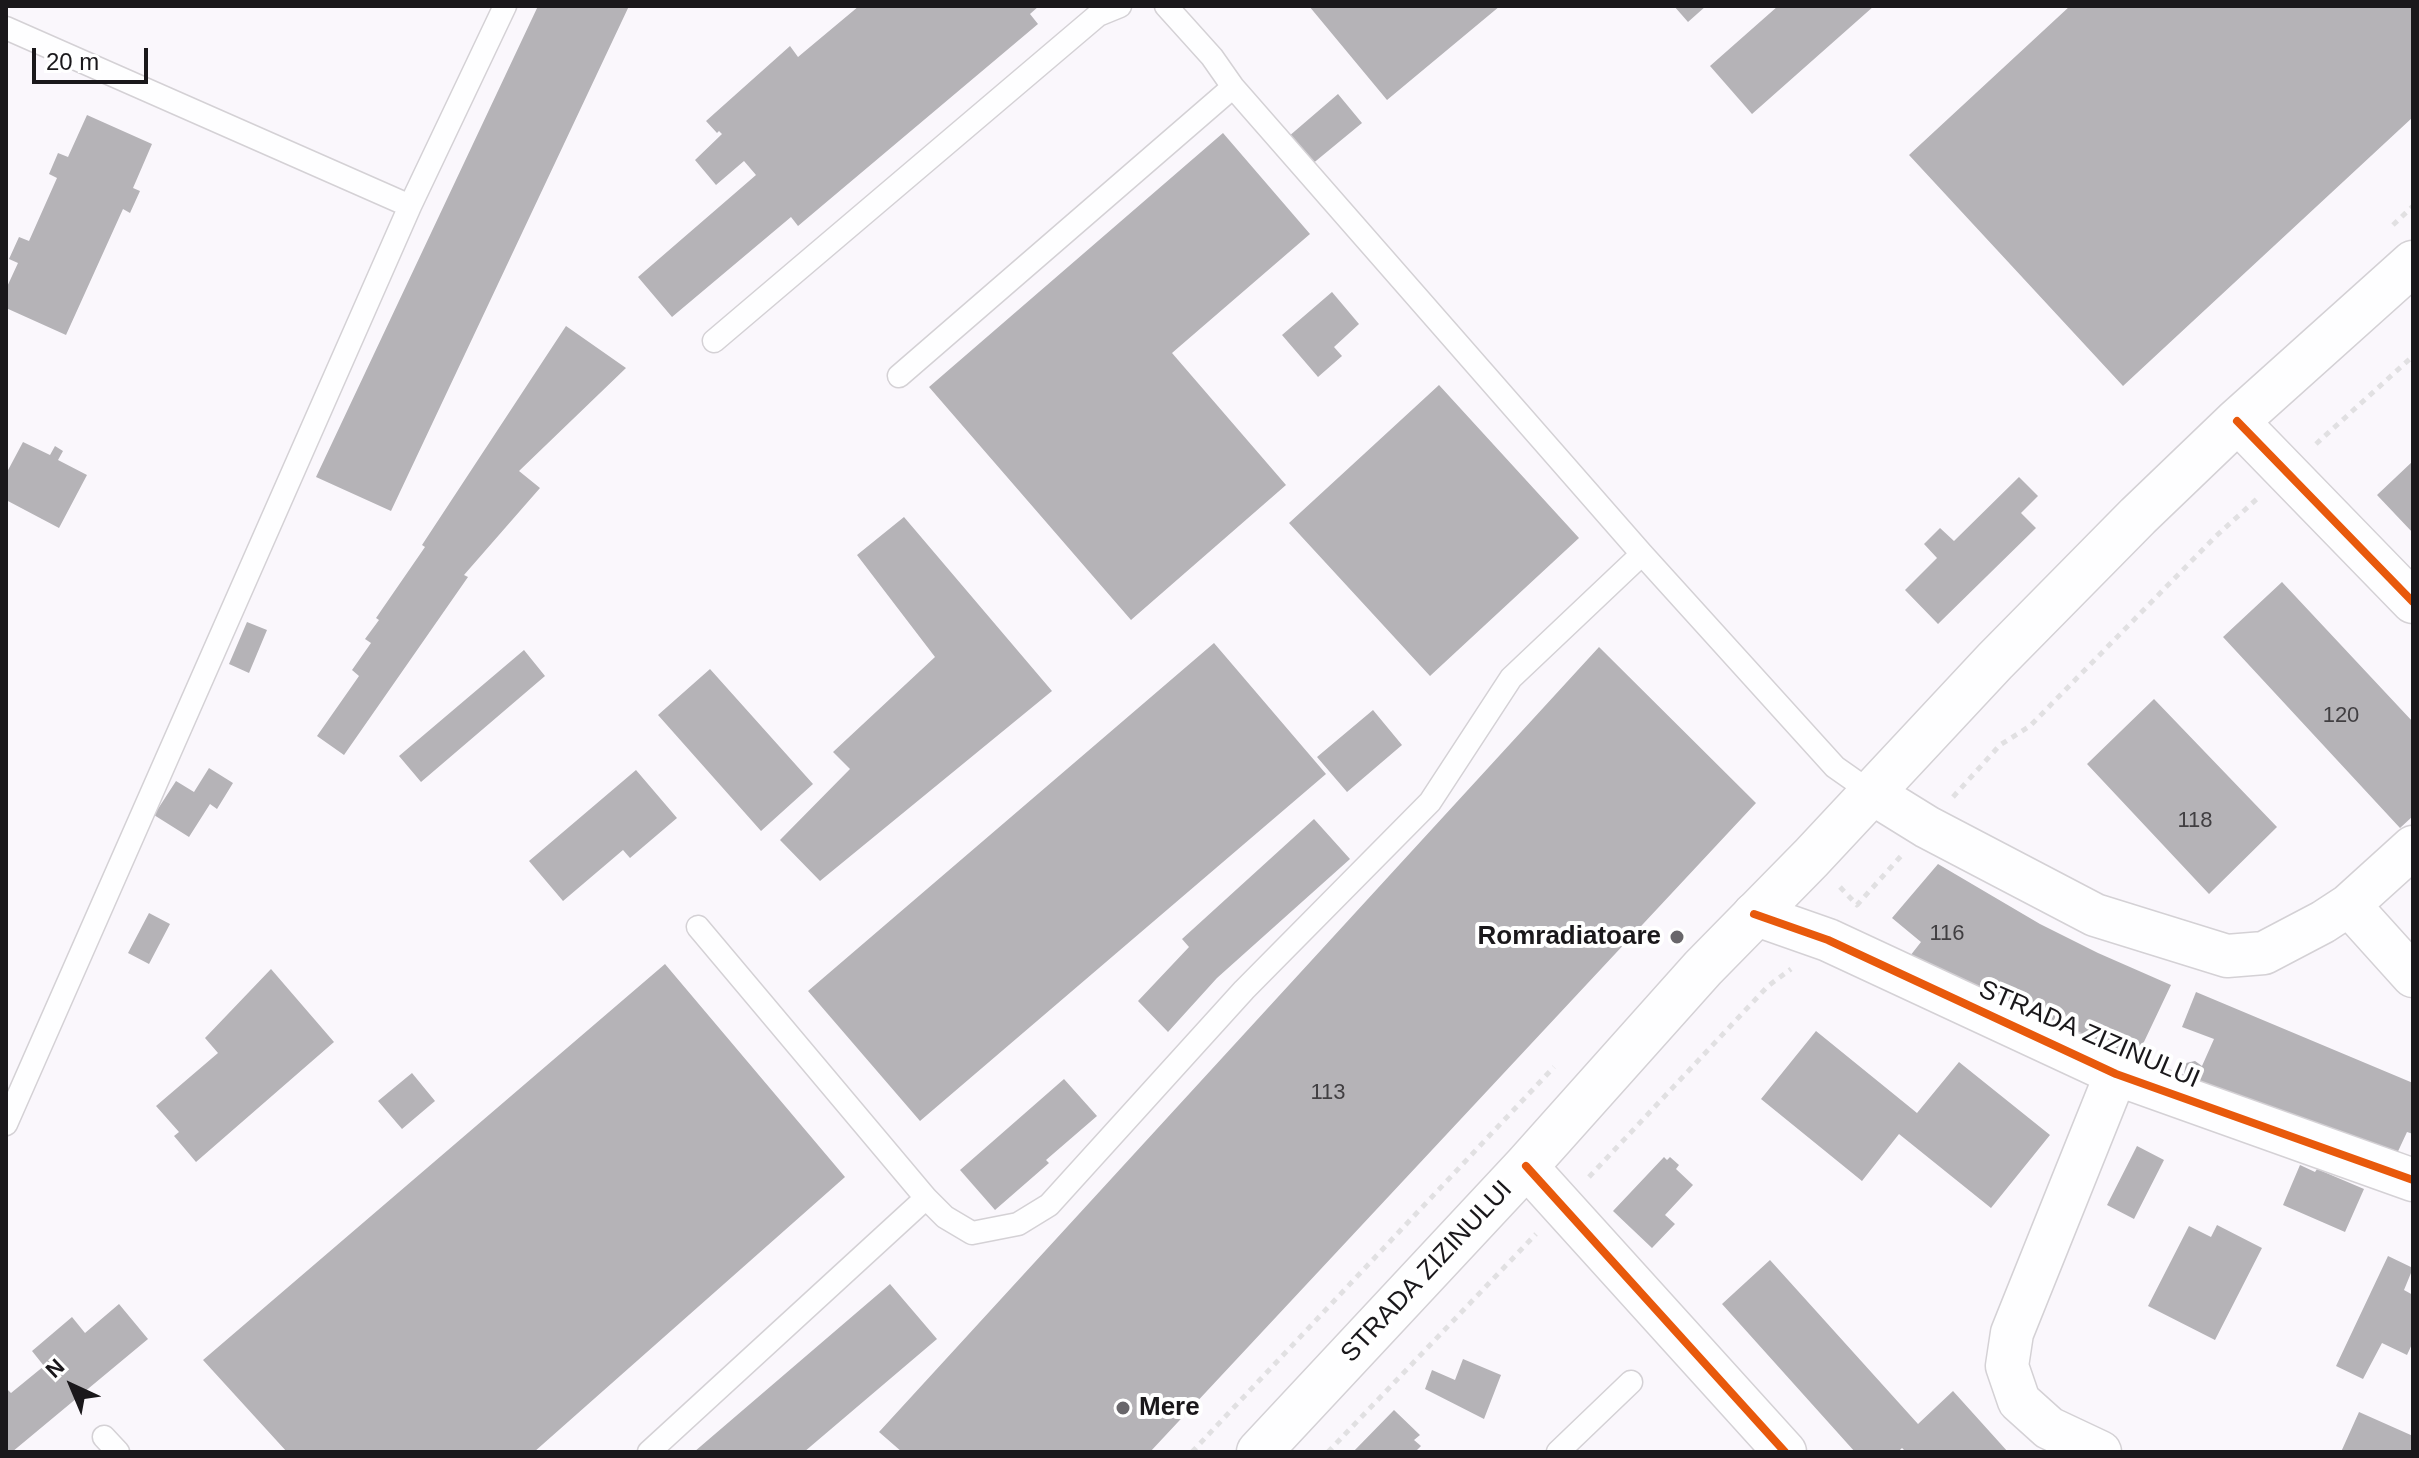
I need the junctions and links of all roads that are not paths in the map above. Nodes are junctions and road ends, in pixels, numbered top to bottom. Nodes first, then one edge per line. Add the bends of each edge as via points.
1 (505, 6) edge
2 (1120, 6) edge
3 (1166, 6) edge
4 (6, 28) edge
5 (1233, 87) junction
6 (410, 206) junction
7 (2413, 263) edge
8 (714, 341) dead end
9 (899, 376) dead end
10 (2237, 421) junction
11 (1642, 554) junction
12 (2413, 602) edge
13 (1872, 793) junction
14 (2413, 847) edge
15 (2349, 905) junction
16 (1754, 914) junction
17 (698, 927) dead end
18 (2413, 976) edge
19 (2116, 1074) junction
20 (6, 1124) edge
21 (1526, 1166) junction
22 (2413, 1180) edge
23 (926, 1198) junction
24 (1631, 1382) dead end
25 (649, 1452) edge
26 (1259, 1452) edge
27 (1558, 1452) edge
28 (1785, 1452) edge
29 (2100, 1452) edge

1 - 6 lane
2 - 8 lane via 1098,15
3 - 5 lane
4 - 6 lane
5 - 9 lane
5 - 11 lane
6 - 20 lane
7 - 10 main road, STRADA ZIZINULUI
10 - 12 street
10 - 13 main road, STRADA ZIZINULUI via 1995,661
11 - 13 lane via 1835,767
11 - 23 lane via 1511,678 1430,802 1244,990 1049,1205 1018,1224 972,1233
13 - 15 street via 2095,915 2227,956 2264,953
13 - 16 main road, STRADA ZIZINULUI
14 - 15 street
15 - 18 street
16 - 19 street, STRADA ZIZINULUI via 1828,940
16 - 21 main road, STRADA ZIZINULUI
17 - 23 lane
19 - 22 street, STRADA ZIZINULUI
19 - 29 street via 2012,1333 2007,1366 2019,1401 2049,1428
21 - 26 main road, STRADA ZIZINULUI
21 - 28 street
23 - 25 lane
24 - 27 lane

